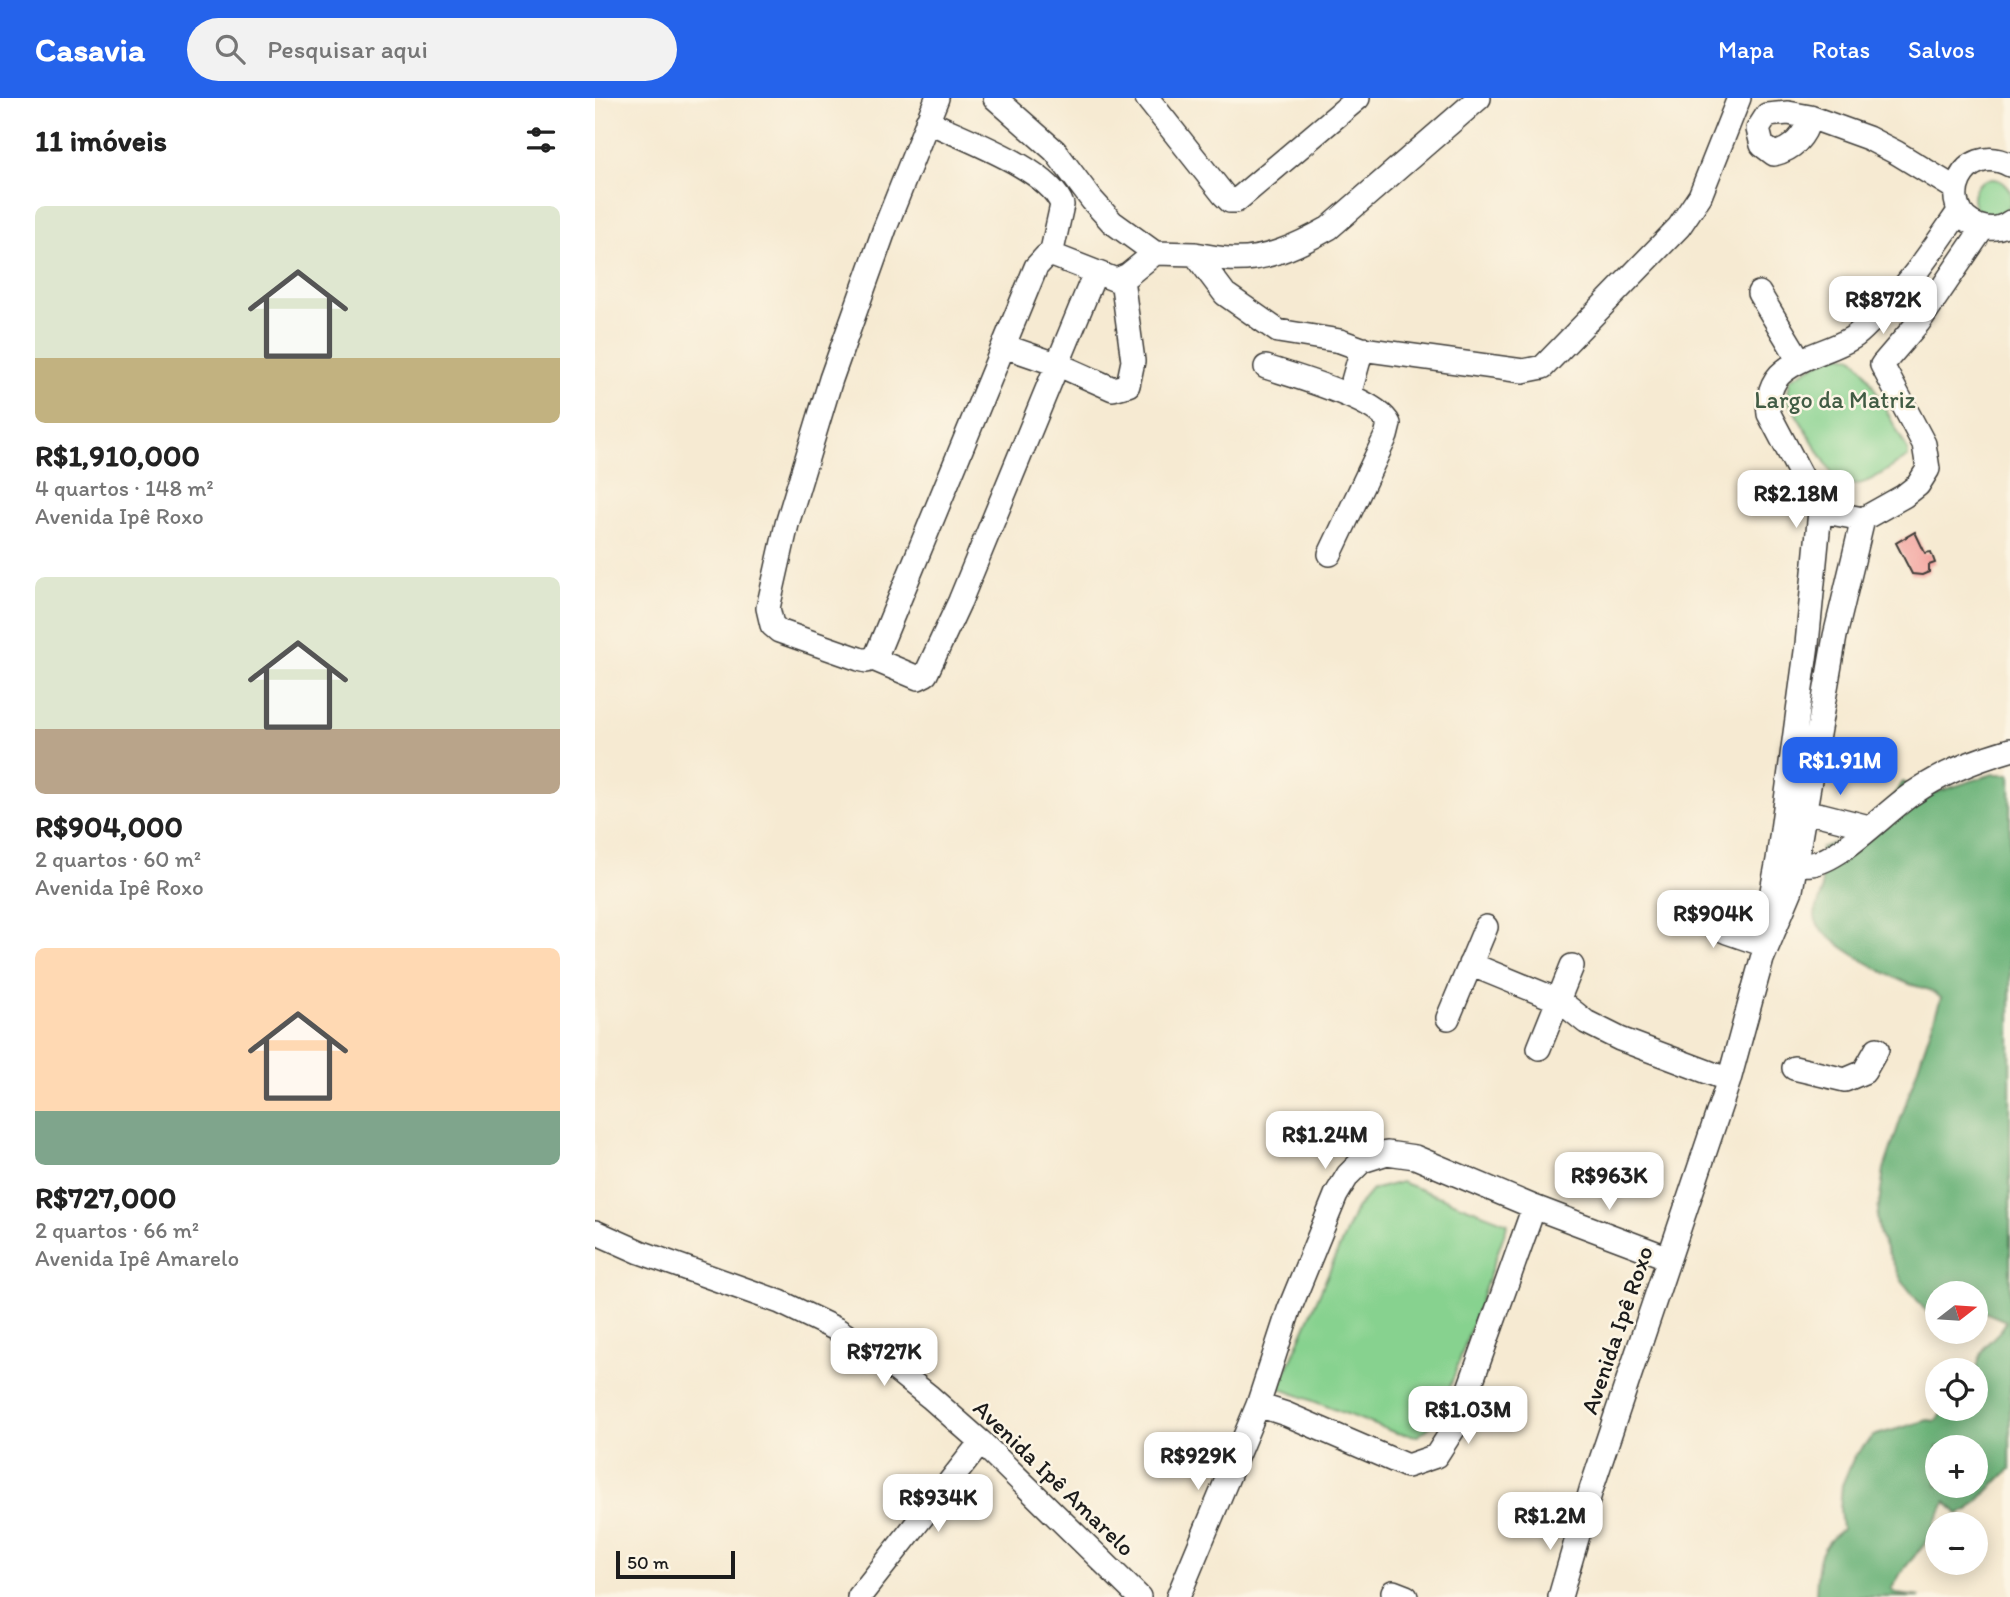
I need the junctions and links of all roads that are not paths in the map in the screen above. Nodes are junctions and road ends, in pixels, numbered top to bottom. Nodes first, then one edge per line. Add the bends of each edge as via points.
1 (937, 98) edge
2 (995, 98) edge
3 (1147, 98) edge
4 (1358, 98) edge
5 (1479, 98) edge
6 (1739, 98) edge
7 (1810, 117) dead end
8 (927, 121) junction
9 (2007, 158) edge
10 (1958, 199) junction
11 (2010, 222) edge
12 (1983, 228) junction
13 (1155, 253) junction
14 (1195, 254) junction
15 (1051, 255) junction
16 (1095, 273) junction
17 (1122, 279) junction
18 (1759, 293) dead end
19 (1853, 337) junction
20 (1004, 346) junction
21 (1362, 349) junction
22 (1800, 361) junction
23 (1059, 365) junction
24 (1882, 365) junction
25 (1266, 367) dead end
26 (1349, 395) junction
27 (1820, 511) junction
28 (1863, 519) junction
29 (1331, 554) dead end
30 (873, 659) junction
31 (2010, 750) edge
32 (1794, 810) junction
33 (1869, 827) junction
34 (1787, 862) junction
35 (1683, 912) dead end
36 (1486, 927) dead end
37 (1762, 952) junction
38 (1470, 964) junction
39 (1572, 966) dead end
40 (1558, 1000) junction
41 (1448, 1018) dead end
42 (1539, 1048) dead end
43 (1877, 1049) dead end
44 (1794, 1068) dead end
45 (1730, 1080) junction
46 (1534, 1207) junction
47 (595, 1232) edge
48 (1669, 1258) junction
49 (1258, 1405) junction
50 (981, 1442) junction
51 (859, 1597) edge
52 (1139, 1597) edge
53 (1178, 1597) edge
54 (1560, 1597) edge

1 - 8 street
2 - 13 street via 1055,151 1112,222
3 - 4 street via 1223,194 1236,201
5 - 14 street via 1329,228 1282,251 1256,257 1231,260
6 - 21 street via 1700,196 1679,227 1543,367 1523,371
7 - 10 street via 1887,148
8 - 15 street via 1036,173 1060,198
8 - 30 street via 831,379 787,524 768,608 772,625 783,633 859,659
9 - 10 street via 1972,164 1959,179
10 - 12 street via 1966,218
10 - 19 street via 1912,279
11 - 12 street
12 - 24 street via 1919,322
13 - 14 street
13 - 17 street
14 - 21 street via 1225,294 1277,331
15 - 16 street
15 - 20 street via 1036,267
16 - 17 street via 1110,280
16 - 23 street
17 - 23 street via 1133,361 1129,385 1113,389
18 - 22 street
19 - 22 street
19 - 24 street
20 - 23 street
20 - 30 street
21 - 26 street
22 - 27 street via 1776,379 1767,403
23 - 30 street via 926,674 918,678
24 - 28 street via 1924,444 1928,469 1904,496
25 - 26 street
26 - 29 street via 1384,415 1389,424
27 - 28 street
27 - 32 street, Avenida Ipê Roxo
28 - 32 street, Avenida Ipê Roxo
31 - 33 street via 1954,769
32 - 33 street
32 - 34 street, Avenida Ipê Roxo
33 - 34 street via 1827,858 1809,864
34 - 37 street, Avenida Ipê Roxo via 1786,907
35 - 37 street
36 - 38 street
37 - 45 street, Avenida Ipê Roxo
38 - 40 street
38 - 41 street
39 - 40 street
40 - 42 street
40 - 45 street via 1577,1017 1620,1039
43 - 44 street via 1864,1072 1845,1080
45 - 48 street, Avenida Ipê Roxo
46 - 48 street
46 - 49 street via 1415,1157 1387,1153 1363,1161 1336,1195 1289,1310
46 - 49 street via 1456,1425 1436,1457 1407,1466
47 - 50 street, Avenida Ipê Amarelo via 780,1302 836,1329 921,1390
48 - 54 street, Avenida Ipê Roxo
49 - 53 street
50 - 51 street
50 - 52 street, Avenida Ipê Amarelo

